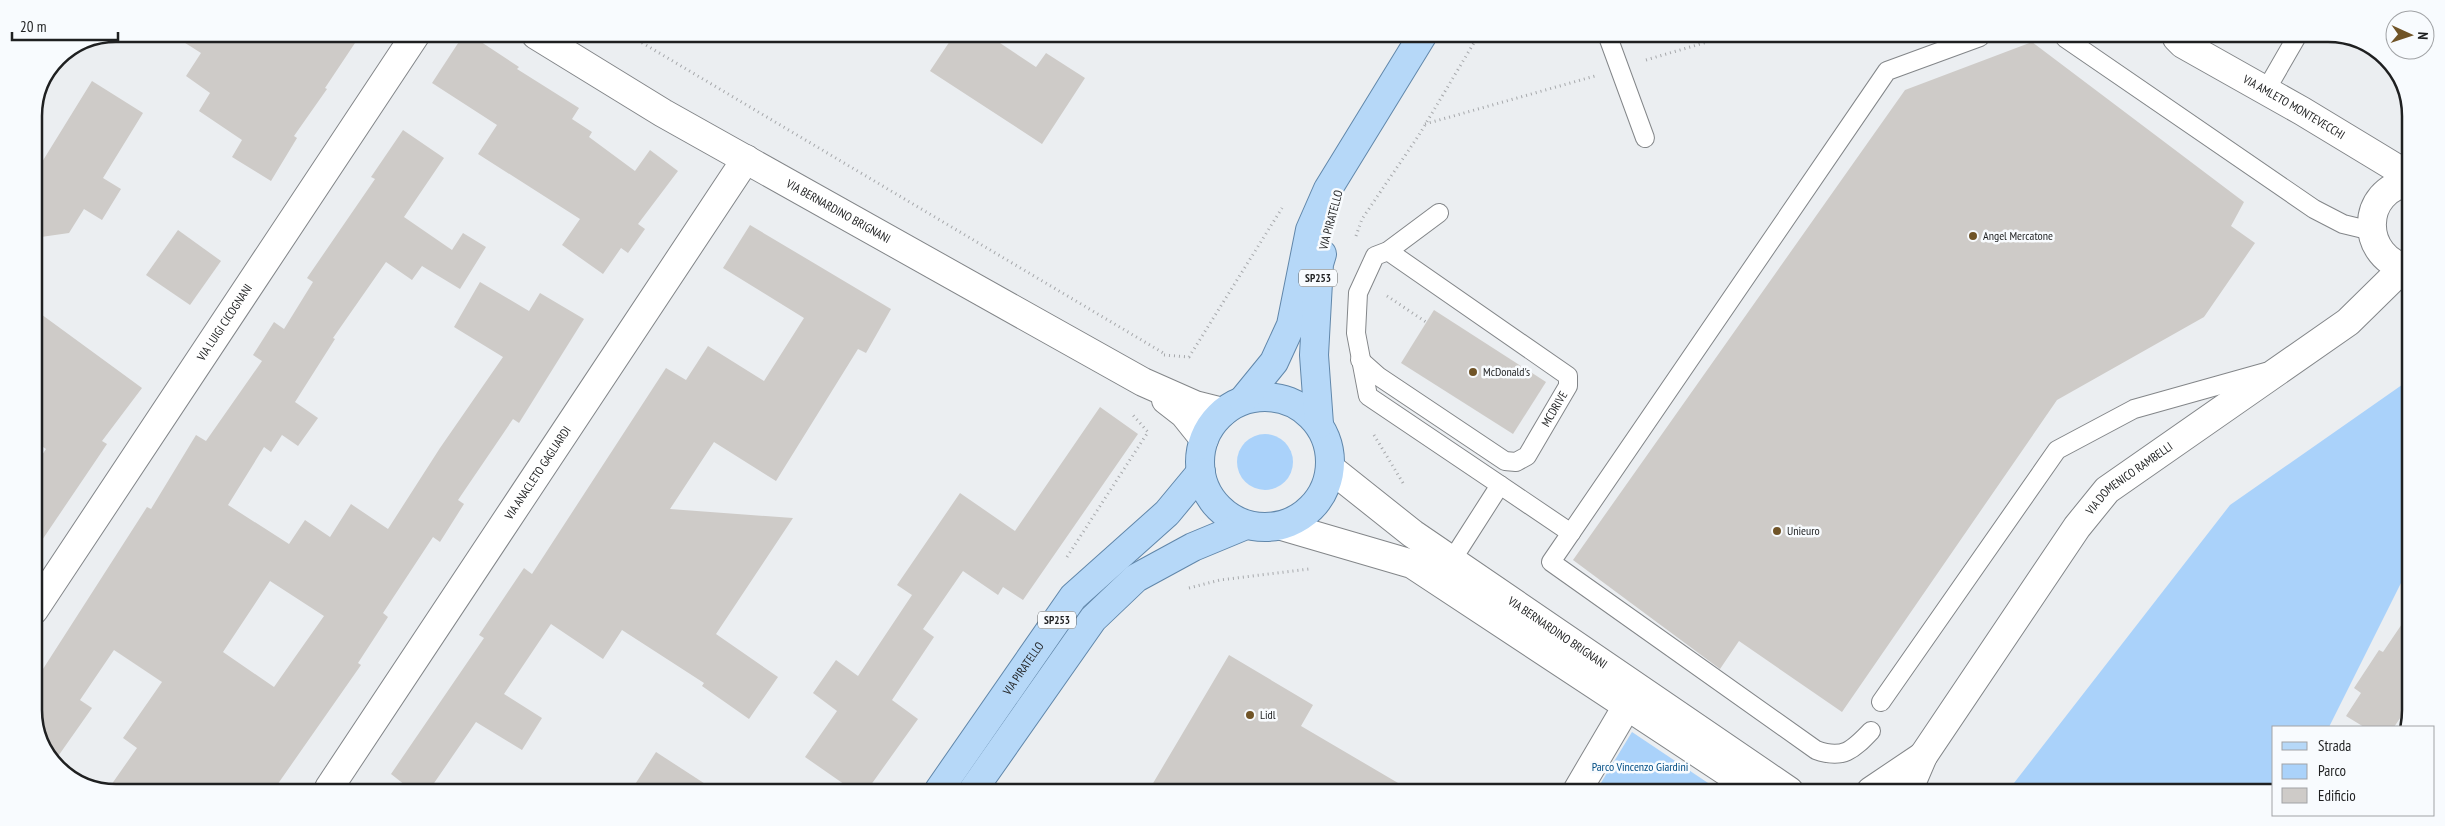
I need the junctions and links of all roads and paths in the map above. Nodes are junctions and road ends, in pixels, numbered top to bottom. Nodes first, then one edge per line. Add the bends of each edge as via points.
1 (411, 42) edge
2 (549, 42) edge
3 (641, 42) edge
4 (1418, 42) edge
5 (1474, 42) edge
6 (1610, 42) edge
7 (1707, 42) edge
8 (1966, 42) edge
9 (2071, 42) edge
10 (2181, 42) edge
11 (2294, 42) edge
12 (1620, 68) junction
13 (2266, 90) junction
14 (1425, 125) junction
15 (1645, 138) dead end
16 (1359, 139) junction
17 (746, 160) junction
18 (2402, 172) edge
19 (2402, 183) edge
20 (1439, 213) dead end
21 (2372, 231) junction
22 (1354, 245) dead end
23 (1388, 251) junction
24 (2402, 266) edge
25 (2402, 273) edge
26 (1384, 293) dead end
27 (1426, 322) dead end
28 (1165, 354) dead end
29 (1360, 360) junction
30 (2284, 367) junction
31 (1142, 382) junction
32 (1233, 406) junction
33 (1319, 424) junction
34 (1371, 430) dead end
35 (1204, 439) junction
36 (1330, 468) junction
37 (1201, 472) junction
38 (1404, 485) dead end
39 (1500, 485) junction
40 (1246, 525) junction
41 (1282, 526) junction
42 (1571, 532) junction
43 (1452, 560) junction
44 (1315, 568) dead end
45 (1185, 589) dead end
46 (43, 597) edge
47 (1881, 702) dead end
48 (1627, 706) junction
49 (1871, 731) dead end
50 (1923, 756) junction
51 (332, 784) edge
52 (943, 784) edge
53 (977, 784) edge
54 (1581, 784) edge
55 (1745, 784) edge
56 (1779, 784) edge
57 (1881, 784) edge
58 (1911, 784) edge

1 - 46 street, VIA LUIGI CICOGNANI
2 - 17 street, VIA BERNARDINO BRIGNANI
3 - 28 path
4 - 16 main road, VIA PIRATELLO / SP253
5 - 14 path
6 - 12 lane
7 - 12 path
8 - 42 lane via 1887,71
9 - 21 lane via 2314,209 2343,224
10 - 13 street, VIA AMLETO MONTEVECCHI
11 - 13 lane
12 - 14 path
12 - 15 lane
13 - 18 street, VIA AMLETO MONTEVECCHI
14 - 22 path via 1362,219
16 - 32 main road, VIA PIRATELLO / SP253 via 1328,189 1310,230 1290,324 1274,362
16 - 33 main road, VIA PIRATELLO / SP253 via 1338,190 1319,264 1314,355
17 - 31 street, VIA BERNARDINO BRIGNANI
17 - 51 street, VIA ANACLETO GAGLIARDI
19 - 21 street via 2386,192 2375,206
20 - 23 lane
21 - 24 street via 2382,254 2391,263
23 - 29 lane via 1375,256 1358,293 1356,333
23 - 29 lane, MCDRIVE via 1568,376 1568,386 1527,456 1516,462 1505,461 1378,376
25 - 30 street, VIA DOMENICO RAMBELLI via 2348,322
26 - 27 path
29 - 39 lane via 1368,396
30 - 47 lane via 2134,409 2057,450
30 - 50 street, VIA DOMENICO RAMBELLI via 2107,490 2078,527
31 - 32 street, VIA BERNARDINO BRIGNANI via 1195,405
31 - 35 street, VIA BERNARDINO BRIGNANI via 1184,414
32 - 33 main road, VIA PIRATELLO / SP253 via 1264,396 1285,399 1304,409
32 - 35 main road, VIA PIRATELLO / SP253 via 1212,424
33 - 36 main road, VIA PIRATELLO / SP253 via 1330,453
34 - 38 path
35 - 37 main road, VIA PIRATELLO / SP253 via 1200,455
36 - 41 main road, VIA PIRATELLO / SP253 via 1326,488 1315,505 1300,518
36 - 43 street, VIA BERNARDINO BRIGNANI via 1413,534
37 - 40 main road, VIA PIRATELLO / SP253 via 1215,505
37 - 52 main road, VIA PIRATELLO / SP253 via 1167,513 1073,597
39 - 42 lane
39 - 43 lane
40 - 41 main road, VIA PIRATELLO / SP253
40 - 53 main road, VIA PIRATELLO / SP253 via 1193,547 1136,578 1093,619
41 - 48 street, VIA BERNARDINO BRIGNANI via 1412,564
42 - 49 lane via 1551,562 1816,750 1827,754 1844,753 1856,747
43 - 56 street, VIA BERNARDINO BRIGNANI
44 - 45 path via 1220,580
48 - 54 street
48 - 55 street, VIA BERNARDINO BRIGNANI
50 - 57 street
50 - 58 street

